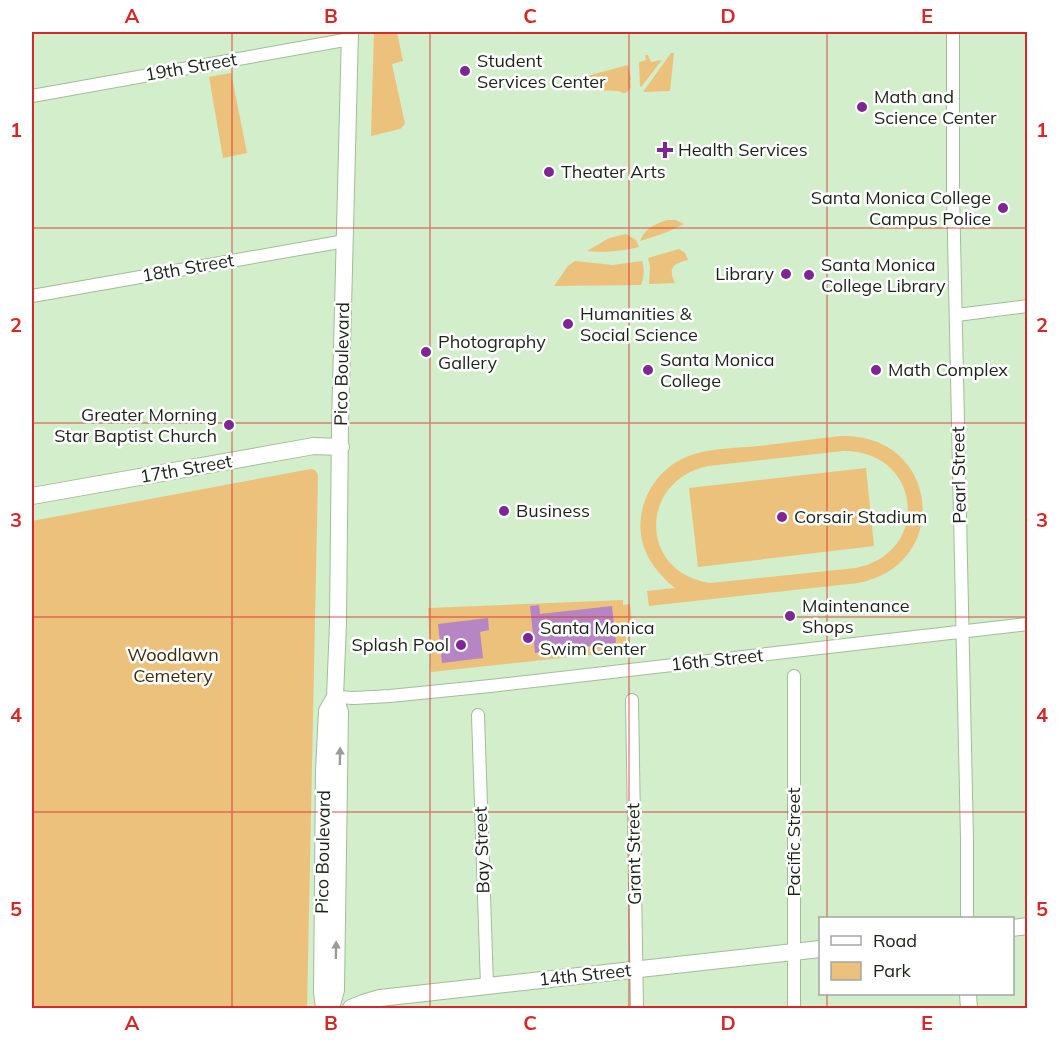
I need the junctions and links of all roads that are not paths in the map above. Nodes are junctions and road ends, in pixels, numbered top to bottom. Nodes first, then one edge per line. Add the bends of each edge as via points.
1 (953, 32) edge
2 (350, 35) edge
3 (32, 96) edge
4 (345, 241) junction
5 (32, 297) edge
6 (1028, 306) edge
7 (957, 315) junction
8 (341, 447) junction
9 (32, 496) edge
10 (1028, 624) edge
11 (962, 632) junction
12 (794, 676) dead end
13 (335, 697) junction
14 (632, 700) dead end
15 (478, 714) dead end
16 (330, 862) junction
17 (967, 917) edge
18 (819, 949) edge
19 (794, 952) junction
20 (636, 970) junction
21 (487, 986) junction
22 (324, 1008) edge
23 (332, 1008) edge
24 (351, 1008) edge
25 (637, 1008) edge
26 (794, 1008) edge

1 - 7 street, Pearl Street
2 - 3 street, 19th Street
2 - 4 main road, Pico Boulevard
4 - 5 street, 18th Street
4 - 8 main road, Pico Boulevard
6 - 7 street
7 - 11 street, Pearl Street
8 - 9 main road, 17th Street via 314,446
8 - 13 main road, Pico Boulevard
10 - 11 street, 16th Street
11 - 13 street, 16th Street via 490,686 380,697
11 - 17 street, Pearl Street
12 - 19 street, Pacific Street
13 - 16 main road, Pico Boulevard via 340,712 331,788
14 - 20 street, Grant Street
15 - 21 street, Bay Street
16 - 22 main road, Pico Boulevard
23 -> 16 main road, Pico Boulevard via 336,990
18 - 19 main road, 14th Street
19 - 20 main road, 14th Street
19 - 26 street, Pacific Street
20 - 21 main road, 14th Street
20 - 25 street, Grant Street
21 - 24 main road, 14th Street via 380,998

